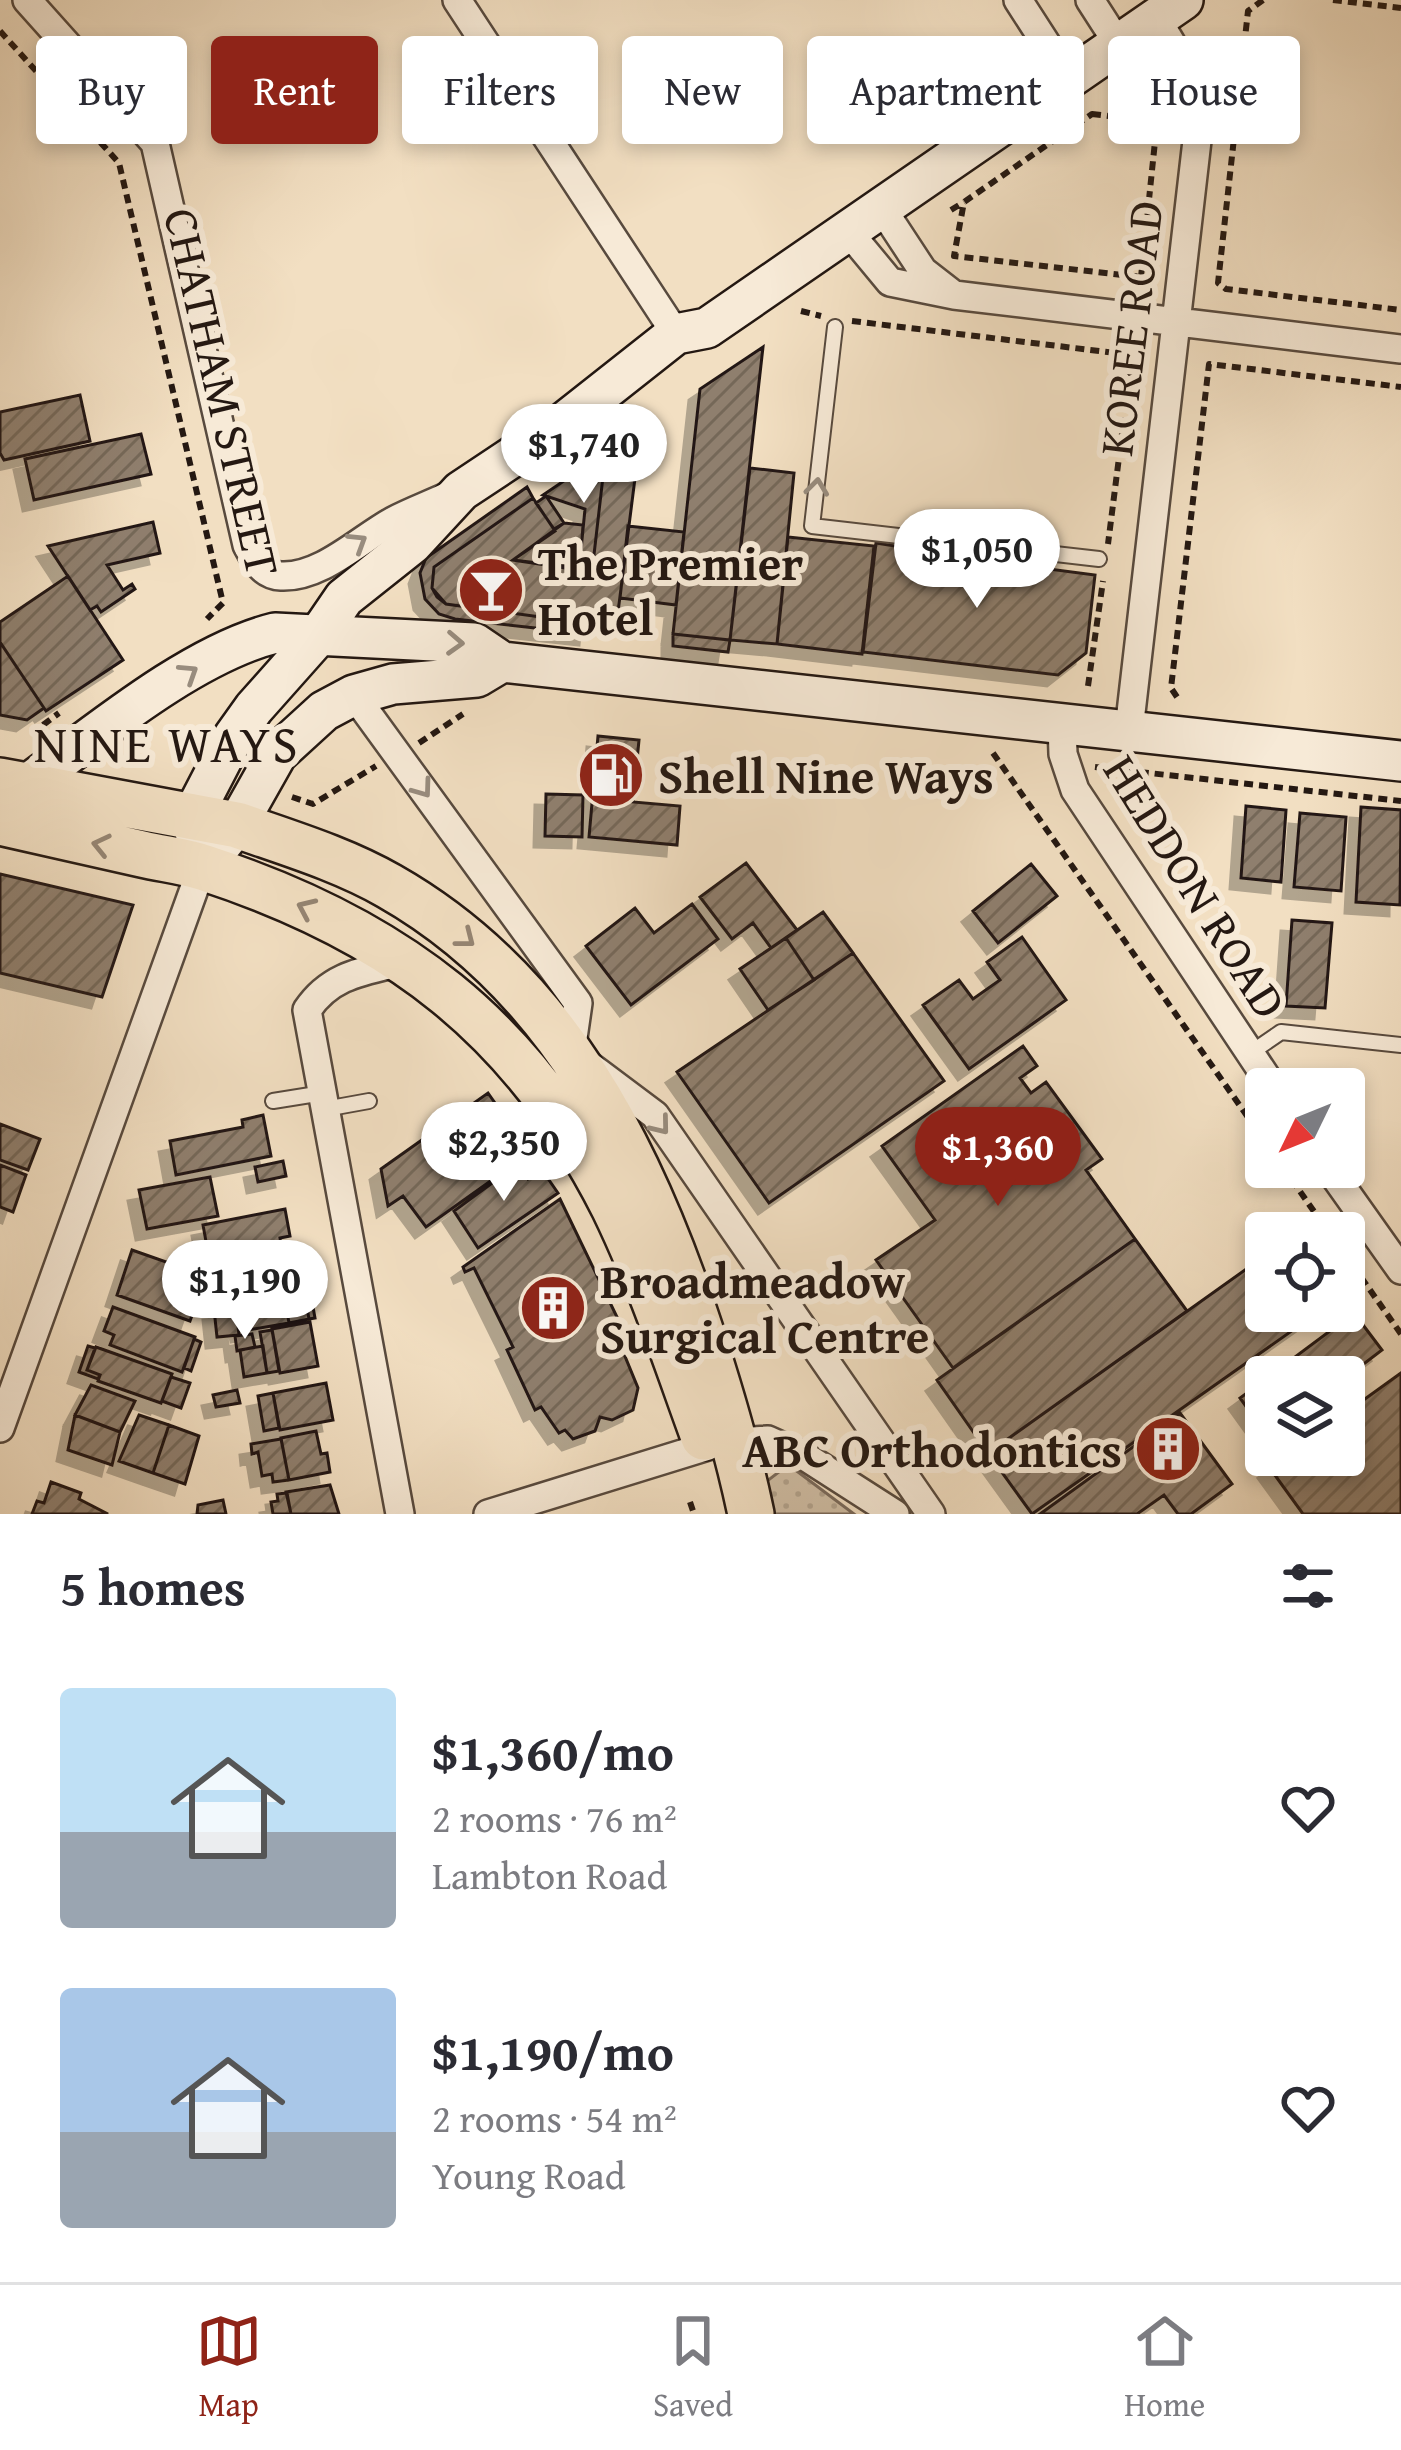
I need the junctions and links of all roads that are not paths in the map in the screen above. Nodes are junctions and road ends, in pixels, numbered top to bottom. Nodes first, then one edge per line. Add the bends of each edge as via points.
1 (27, 0) edge
2 (457, 0) edge
3 (1018, 0) edge
4 (1090, 0) edge
5 (1169, 9) edge
6 (1041, 36) edge
7 (1114, 36) edge
8 (1127, 36) edge
9 (970, 144) edge
10 (881, 207) junction
11 (847, 230) junction
12 (954, 295) junction
13 (1176, 323) junction
14 (835, 326) dead end
15 (676, 334) junction
16 (1401, 349) edge
17 (461, 491) junction
18 (1102, 559) road end
19 (318, 636) junction
20 (502, 662) junction
21 (354, 694) junction
22 (1062, 724) junction
23 (1129, 730) junction
24 (1401, 760) edge
25 (8, 796) edge
26 (192, 817) junction
27 (237, 826) junction
28 (202, 867) junction
29 (405, 961) junction
30 (1401, 1045) edge
31 (572, 1052) junction
32 (1249, 1054) junction
33 (1259, 1068) edge
34 (273, 1101) dead end
35 (324, 1101) junction
36 (369, 1101) dead end
37 (1343, 1188) edge
38 (1401, 1270) edge
39 (0, 1428) edge
40 (722, 1444) junction
41 (532, 1508) edge
42 (400, 1514) edge
43 (488, 1514) edge
44 (734, 1514) edge
45 (751, 1514) edge
46 (895, 1514) edge
47 (931, 1514) edge

1 -> 17 street via 155,143 255,562 280,576 302,573
2 - 15 street
3 - 6 street
4 - 7 street
5 - 8 main road, CHATHAM STREET
5 - 13 street, KOREE ROAD via 1195,92 1198,132
9 - 10 main road, CHATHAM STREET
10 - 11 main road, CHATHAM STREET
10 - 12 street via 923,271
11 - 12 street via 890,282
11 - 15 main road, CHATHAM STREET via 707,328
12 - 13 street
13 - 16 street
13 - 23 street, KOREE ROAD
18 -> 14 lane via 812,526
15 - 17 main road, CHATHAM STREET
17 - 19 main road, CHATHAM STREET via 412,544 344,598
19 -> 20 main road via 474,643
25 -> 19 main road, CHATHAM STREET via 231,648 275,633
19 - 26 main road, CHATHAM STREET via 254,707
20 - 21 main road via 477,677
20 - 22 main road
21 - 27 main road via 286,744
21 -> 31 street via 578,1003
22 - 23 main road
22 - 32 street, HEDDON ROAD via 1065,764 1096,825
23 - 24 main road
25 - 26 main road
28 -> 25 main road
26 - 27 main road
26 - 28 main road
27 - 28 main road
27 -> 31 main road via 330,858 417,903 479,949
29 -> 28 main road
28 - 39 street
29 - 35 street via 333,981 307,1010
29 - 40 main road via 490,1029 568,1126
30 - 32 lane via 1281,1032
31 - 40 main road via 661,1221
31 -> 47 street via 655,1114
32 - 33 street, HEDDON ROAD
34 - 35 lane
35 - 36 lane
35 - 42 street
37 - 38 street
40 - 41 street
40 - 44 main road
40 - 45 main road
40 - 46 street via 768,1440
41 - 43 street

